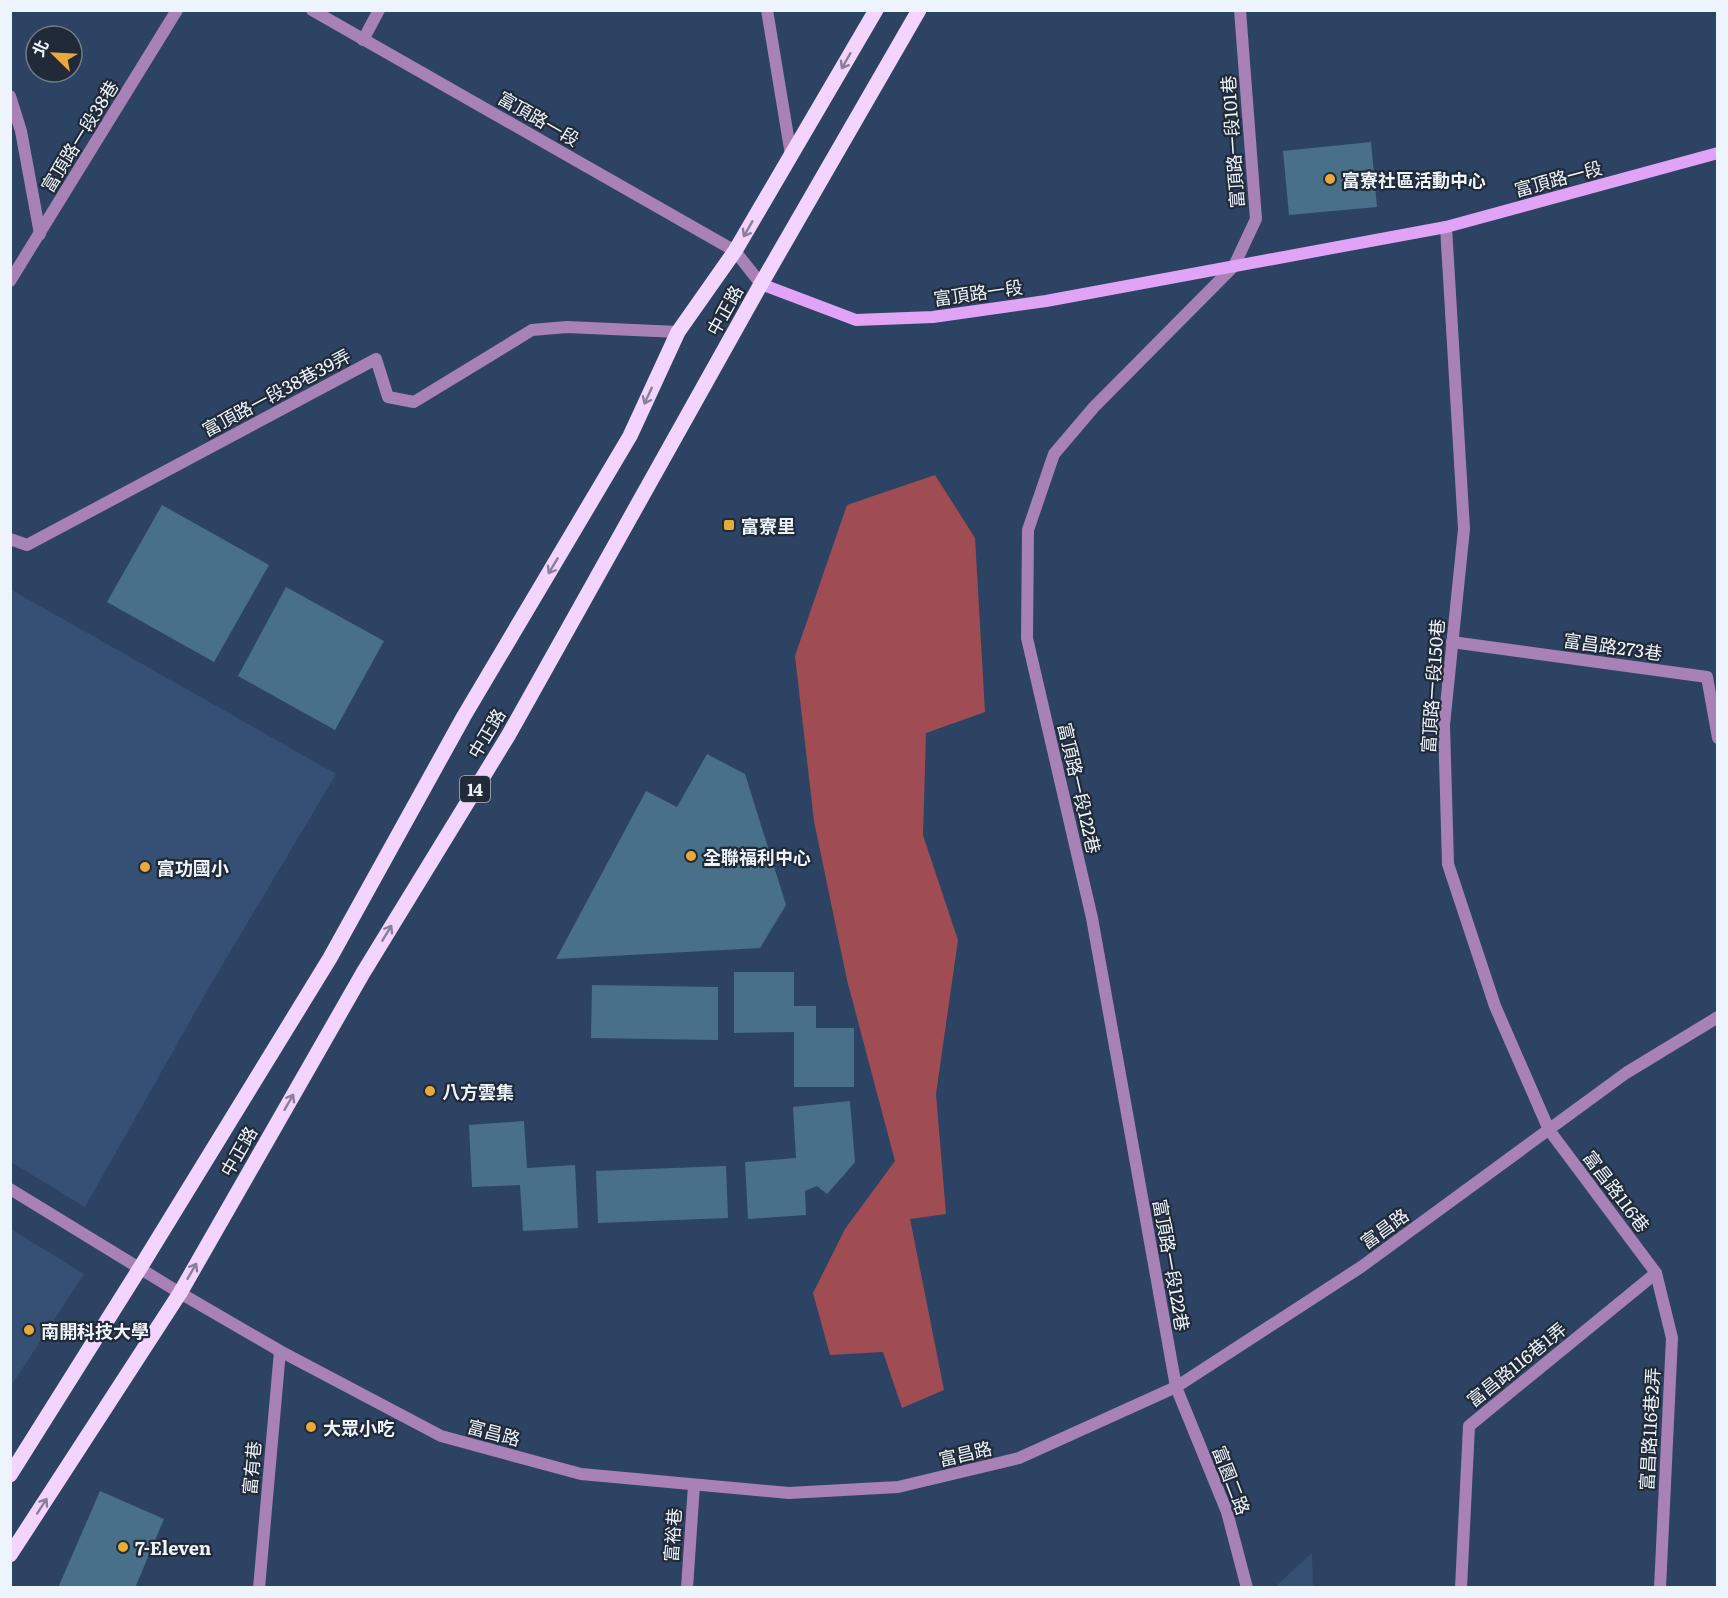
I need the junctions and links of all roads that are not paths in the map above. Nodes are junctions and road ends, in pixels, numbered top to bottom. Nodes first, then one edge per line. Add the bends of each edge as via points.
1 (177, 10) edge
2 (312, 10) edge
3 (380, 10) edge
4 (767, 10) edge
5 (876, 10) edge
6 (919, 10) edge
7 (1240, 10) edge
8 (363, 40) junction
9 (10, 96) edge
10 (1718, 153) edge
11 (791, 155) junction
12 (1446, 227) junction
13 (40, 234) junction
14 (735, 250) junction
15 (1234, 266) junction
16 (10, 281) edge
17 (761, 284) junction
18 (678, 332) junction
19 (10, 539) edge
20 (1452, 642) junction
21 (1718, 738) edge
22 (1718, 1017) edge
23 (1549, 1130) junction
24 (10, 1189) edge
25 (140, 1268) junction
26 (1656, 1273) junction
27 (180, 1293) junction
28 (280, 1351) junction
29 (1176, 1387) junction
30 (10, 1474) edge
31 (694, 1485) junction
32 (10, 1556) edge
33 (259, 1587) edge
34 (687, 1587) edge
35 (1247, 1587) edge
36 (1461, 1587) edge
37 (1660, 1587) edge

1 - 13 street, 富頂路一段38巷
2 - 8 street, 富頂路一段
3 - 8 street
4 - 11 street
5 -> 11 main road, 中正路 / 14
6 - 17 main road, 中正路 / 14
7 - 15 street, 富頂路一段101巷 via 1256,219
8 - 14 street, 富頂路一段
9 - 13 street via 21,131
10 - 12 street, 富頂路一段
11 -> 14 main road, 中正路 / 14
12 - 15 street, 富頂路一段
12 - 20 street, 富頂路一段150巷 via 1464,530
13 - 16 street, 富頂路一段38巷
14 - 17 street, 富頂路一段
14 - 18 main road, 中正路 / 14
15 - 17 street, 富頂路一段 via 1046,301 933,317 856,320
15 - 29 street, 富頂路一段122巷 via 1094,407 1054,454 1028,530 1027,638 1092,918
27 -> 17 main road, 中正路 / 14 via 363,973 507,736
18 - 19 street, 富頂路一段38巷39弄 via 567,327 532,330 414,402 388,397 376,359 27,546
18 -> 25 main road, 中正路 / 14 via 630,436 464,716 330,958
20 - 21 street, 富昌路273巷 via 1707,677
20 - 23 street, 富頂路一段150巷 via 1444,725 1448,864 1495,1006
22 - 23 street, 富昌路 via 1626,1073
23 - 26 street, 富昌路116巷
23 - 29 street, 富昌路 via 1361,1267
24 - 25 street, 富昌路
25 - 27 street, 富昌路
25 - 30 main road, 中正路 / 14
26 - 36 street, 富昌路116巷1弄 via 1469,1426
26 - 37 street, 富昌路116巷2弄 via 1672,1338
27 - 28 street, 富昌路
32 -> 27 main road, 中正路 / 14
28 - 31 street, 富昌路 via 441,1436 581,1474
28 - 33 street, 富有巷
29 - 31 street, 富昌路 via 1019,1458 898,1487 789,1493
29 - 35 street, 富園二路 via 1227,1512
31 - 34 street, 富裕巷

